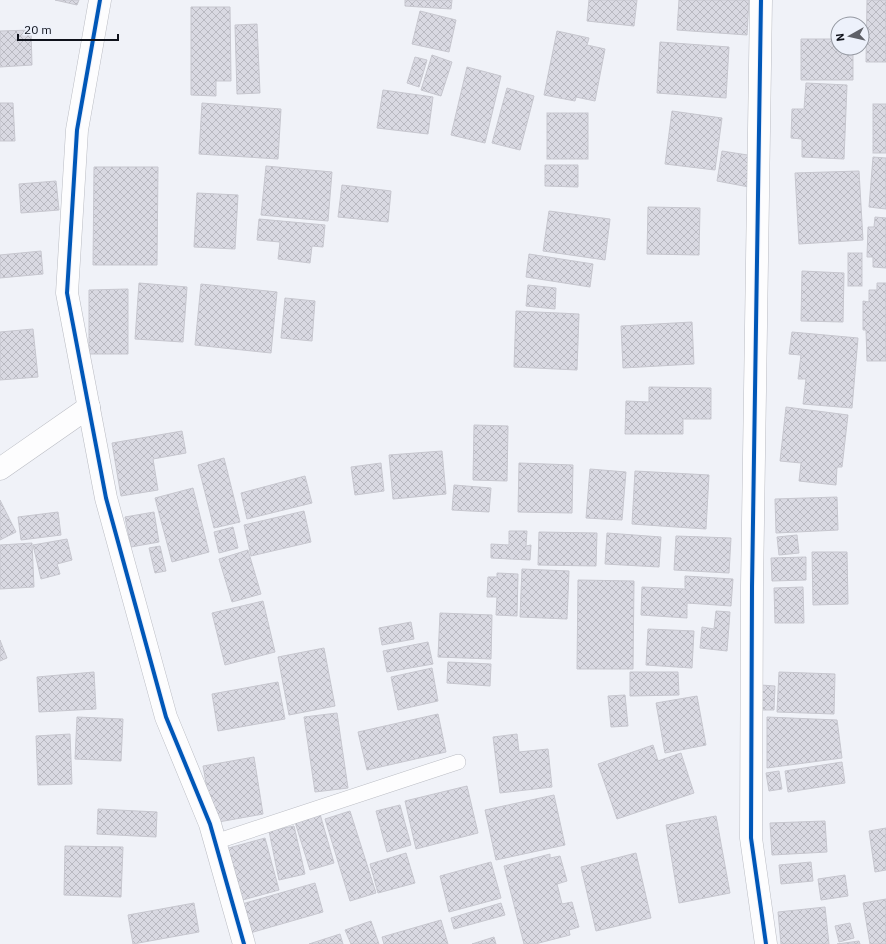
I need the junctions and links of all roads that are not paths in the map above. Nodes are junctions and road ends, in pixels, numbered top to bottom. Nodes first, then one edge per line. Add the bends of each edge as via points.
1 (100, 0) edge
2 (761, 0) edge
3 (89, 407) junction
4 (0, 469) edge
5 (458, 762) dead end
6 (215, 842) junction
7 (244, 944) edge
8 (766, 944) edge

1 - 3 street via 77,130 67,293
2 - 8 street via 751,838
3 - 4 street
3 - 6 street via 106,498 166,717
5 - 6 lane
6 - 7 street

